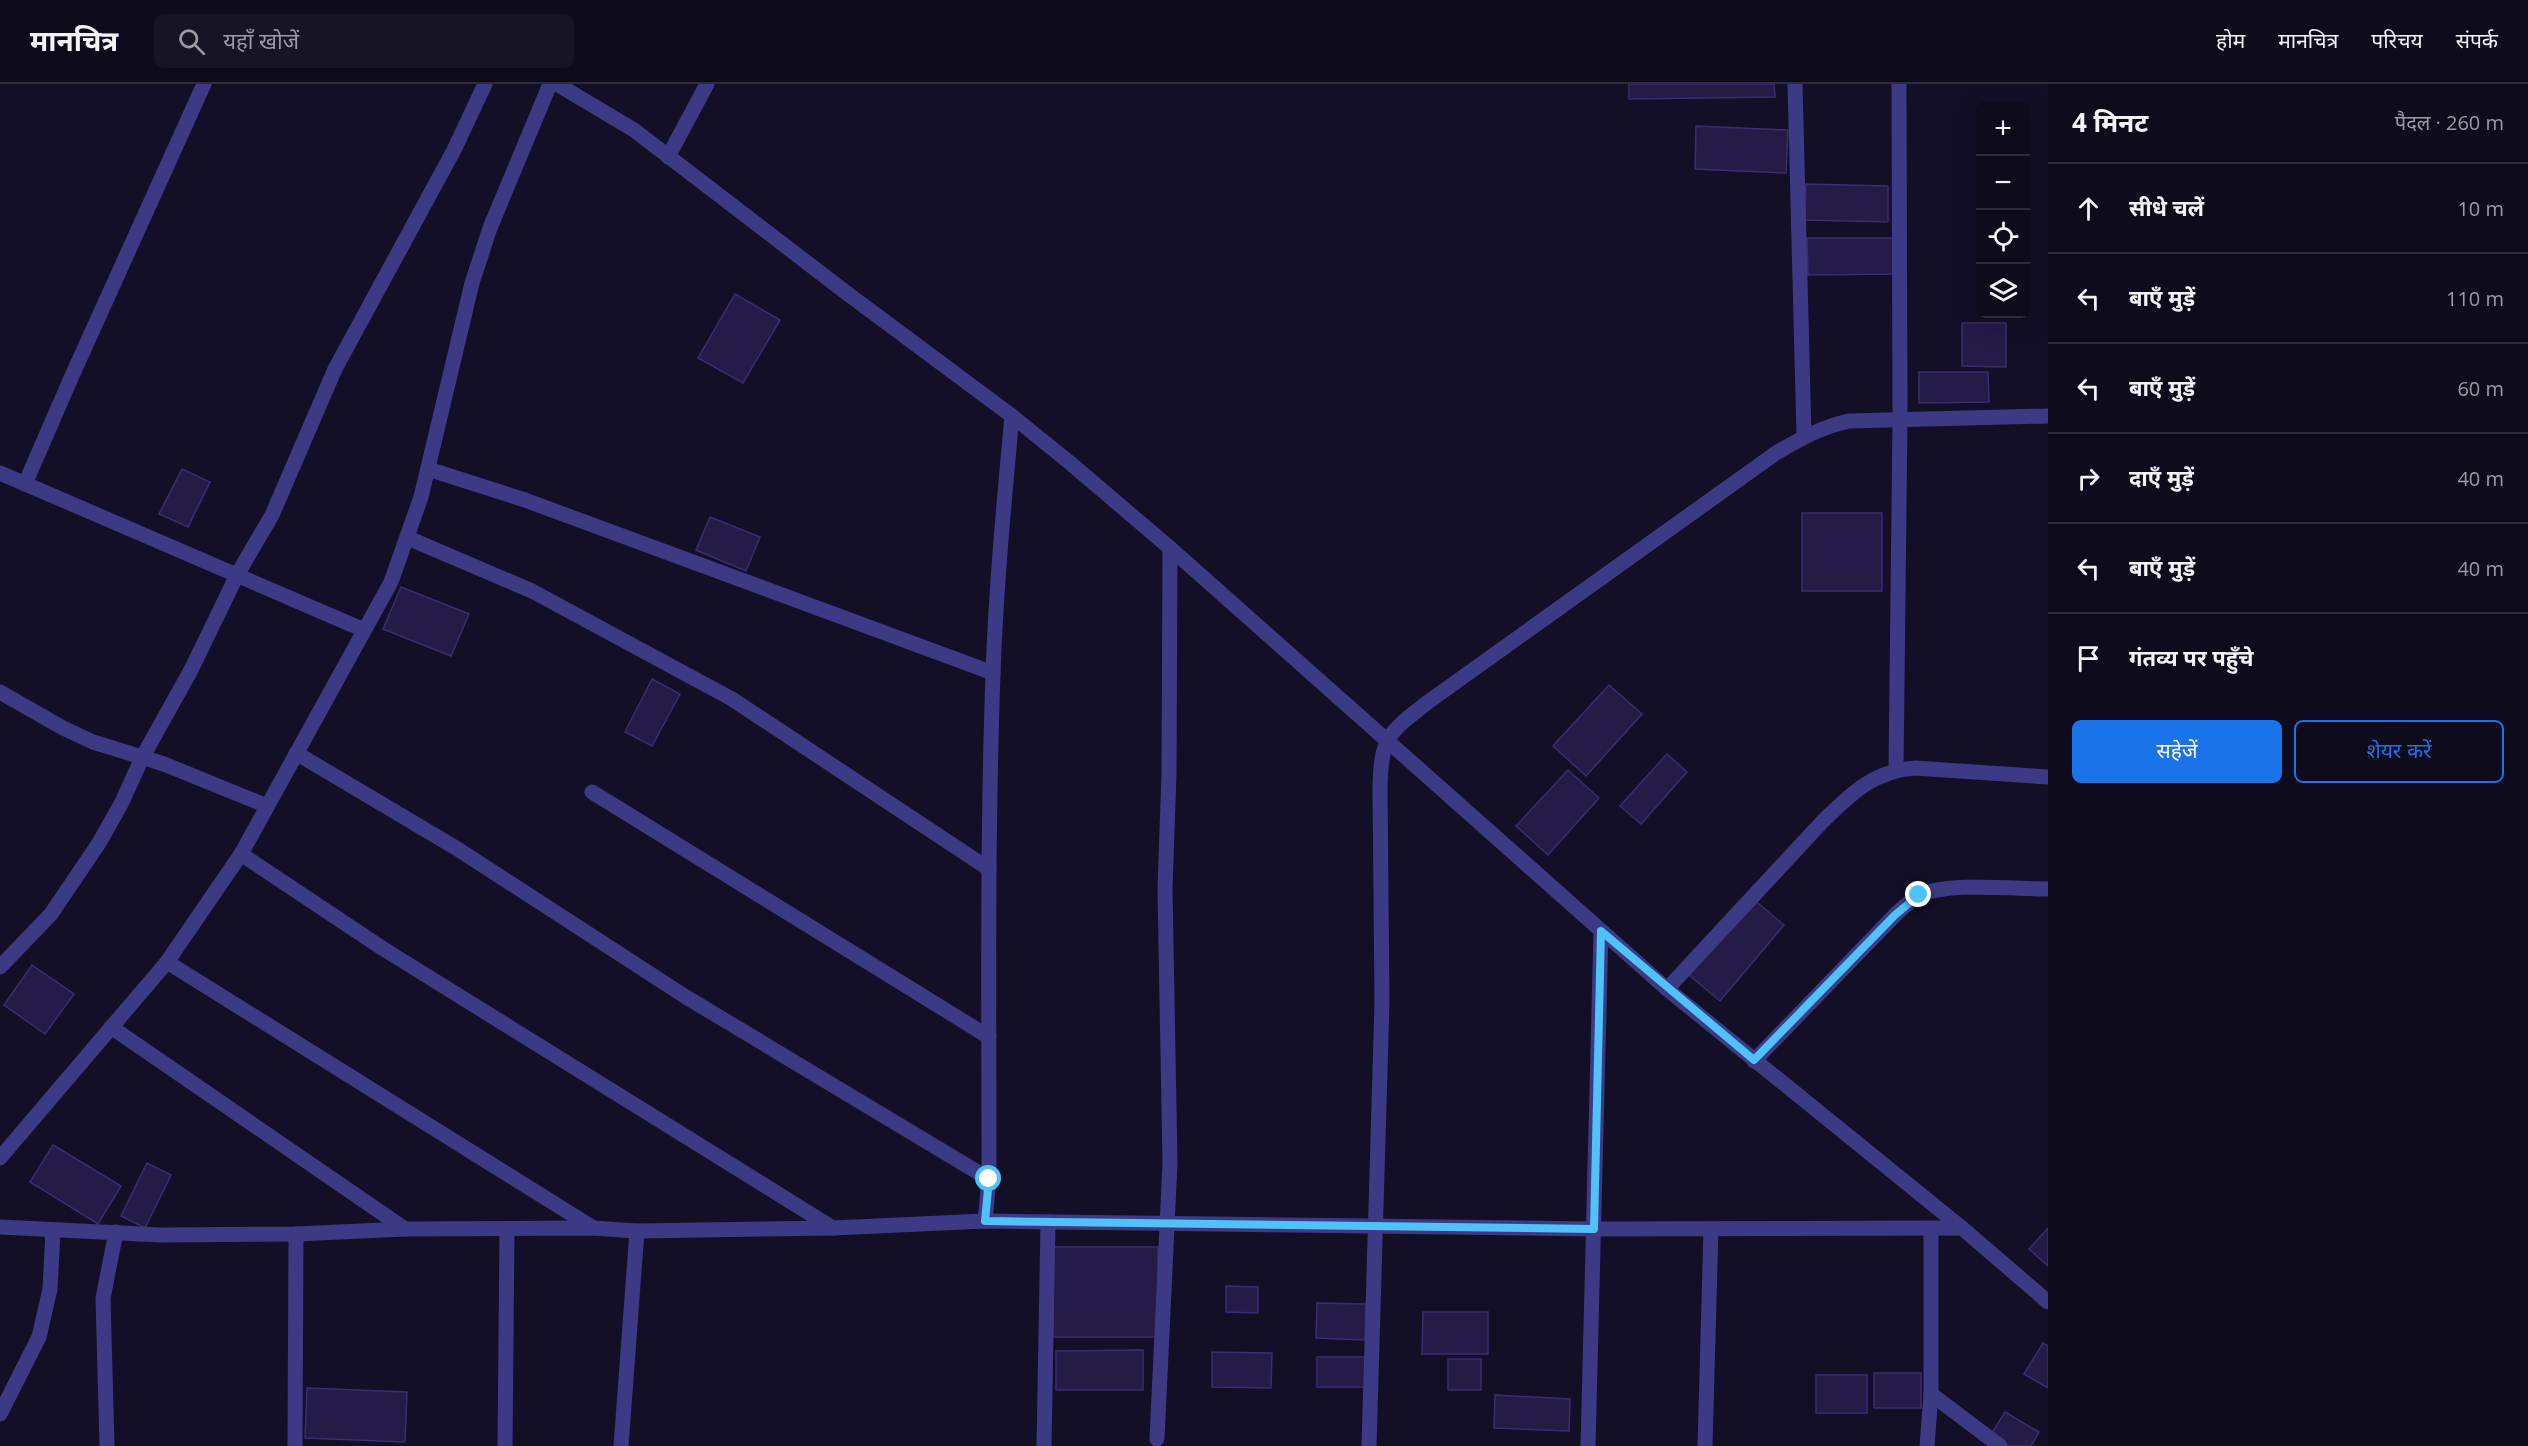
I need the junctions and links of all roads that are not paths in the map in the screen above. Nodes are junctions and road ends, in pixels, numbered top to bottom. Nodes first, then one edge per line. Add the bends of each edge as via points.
1 (204, 84) edge
2 (485, 84) edge
3 (550, 84) edge
4 (557, 84) edge
5 (707, 84) edge
6 (1795, 84) edge
7 (1899, 84) edge
8 (668, 157) junction
9 (1012, 416) junction
10 (2048, 416) edge
11 (1900, 419) junction
12 (1804, 436) junction
13 (428, 469) junction
14 (0, 473) edge
15 (25, 484) junction
16 (408, 538) junction
17 (1170, 548) junction
18 (237, 575) junction
19 (364, 630) junction
20 (993, 673) junction
21 (0, 692) edge
22 (1386, 742) junction
23 (296, 753) junction
24 (142, 758) junction
25 (1896, 770) junction
26 (2048, 777) edge
27 (592, 792) dead end
28 (267, 806) junction
29 (241, 854) junction
30 (989, 869) junction
31 (2048, 889) edge
32 (1601, 931) junction
33 (166, 962) junction
34 (0, 967) edge
35 (1667, 989) junction
36 (111, 1027) junction
37 (989, 1037) junction
38 (1754, 1060) junction
39 (0, 1158) edge
40 (989, 1179) junction
41 (985, 1221) junction
42 (1048, 1222) junction
43 (1168, 1224) junction
44 (0, 1227) edge
45 (1376, 1227) junction
46 (592, 1228) junction
47 (834, 1228) junction
48 (1962, 1228) junction
49 (405, 1229) junction
50 (507, 1229) junction
51 (1594, 1229) junction
52 (1711, 1229) junction
53 (1931, 1230) junction
54 (53, 1231) junction
55 (637, 1231) junction
56 (116, 1232) junction
57 (296, 1234) junction
58 (2048, 1302) edge
59 (1931, 1394) junction
60 (0, 1414) edge
61 (1157, 1439) dead end
62 (107, 1446) edge
63 (295, 1446) edge
64 (505, 1446) edge
65 (621, 1446) edge
66 (1044, 1446) edge
67 (1369, 1446) edge
68 (1588, 1446) edge
69 (1705, 1446) edge
70 (1927, 1446) edge
71 (2000, 1446) edge

1 - 15 street
2 - 18 street via 454,150 335,369 272,515
3 - 13 street via 490,228 476,272
4 - 8 street via 634,130
5 - 8 street
6 - 12 street
7 - 11 street
8 - 9 street
9 - 17 street
9 - 20 street
10 - 11 street
11 - 12 street via 1849,421
11 - 25 street
12 - 22 street via 1428,702
13 - 16 street
13 - 20 street via 525,500
14 - 15 street
15 - 18 street
16 - 19 street via 391,582
16 - 30 street via 532,591 732,699
17 - 22 street
17 - 43 street via 1165,889 1170,1085
18 - 19 street
18 - 24 street
19 - 23 street
20 - 30 street
21 - 24 street via 93,742
22 - 32 street
22 - 45 street via 1380,789 1382,1002
23 - 28 street
23 - 40 street via 456,848 686,997
24 - 28 street
24 - 34 street via 121,804 72,884 51,914
25 - 26 street
25 - 35 street via 1868,782 1847,798
27 - 37 street
28 - 29 street
29 - 33 street
29 - 47 street via 382,948
30 - 37 street
31 - 38 street via 1952,887 1919,895
32 - 35 street
32 - 51 street
33 - 36 street
33 - 46 street
35 - 38 street
36 - 39 street
36 - 49 street
37 - 40 street
38 - 48 street
40 - 41 street
41 - 42 street
41 - 47 street
42 - 43 street
42 - 66 street
43 - 45 street
43 - 61 street
44 - 54 street
45 - 51 street
45 - 67 street
46 - 50 street
46 - 55 street
47 - 55 street
48 - 53 street
48 - 58 street
49 - 50 street
49 - 57 street
50 - 64 street
51 - 52 street
51 - 68 street
52 - 53 street
52 - 69 street
53 - 59 street
54 - 56 street
54 - 60 street via 50,1289 39,1336
55 - 65 street
56 - 57 street
56 - 62 street via 103,1299
57 - 63 street
59 - 70 street
59 - 71 street

